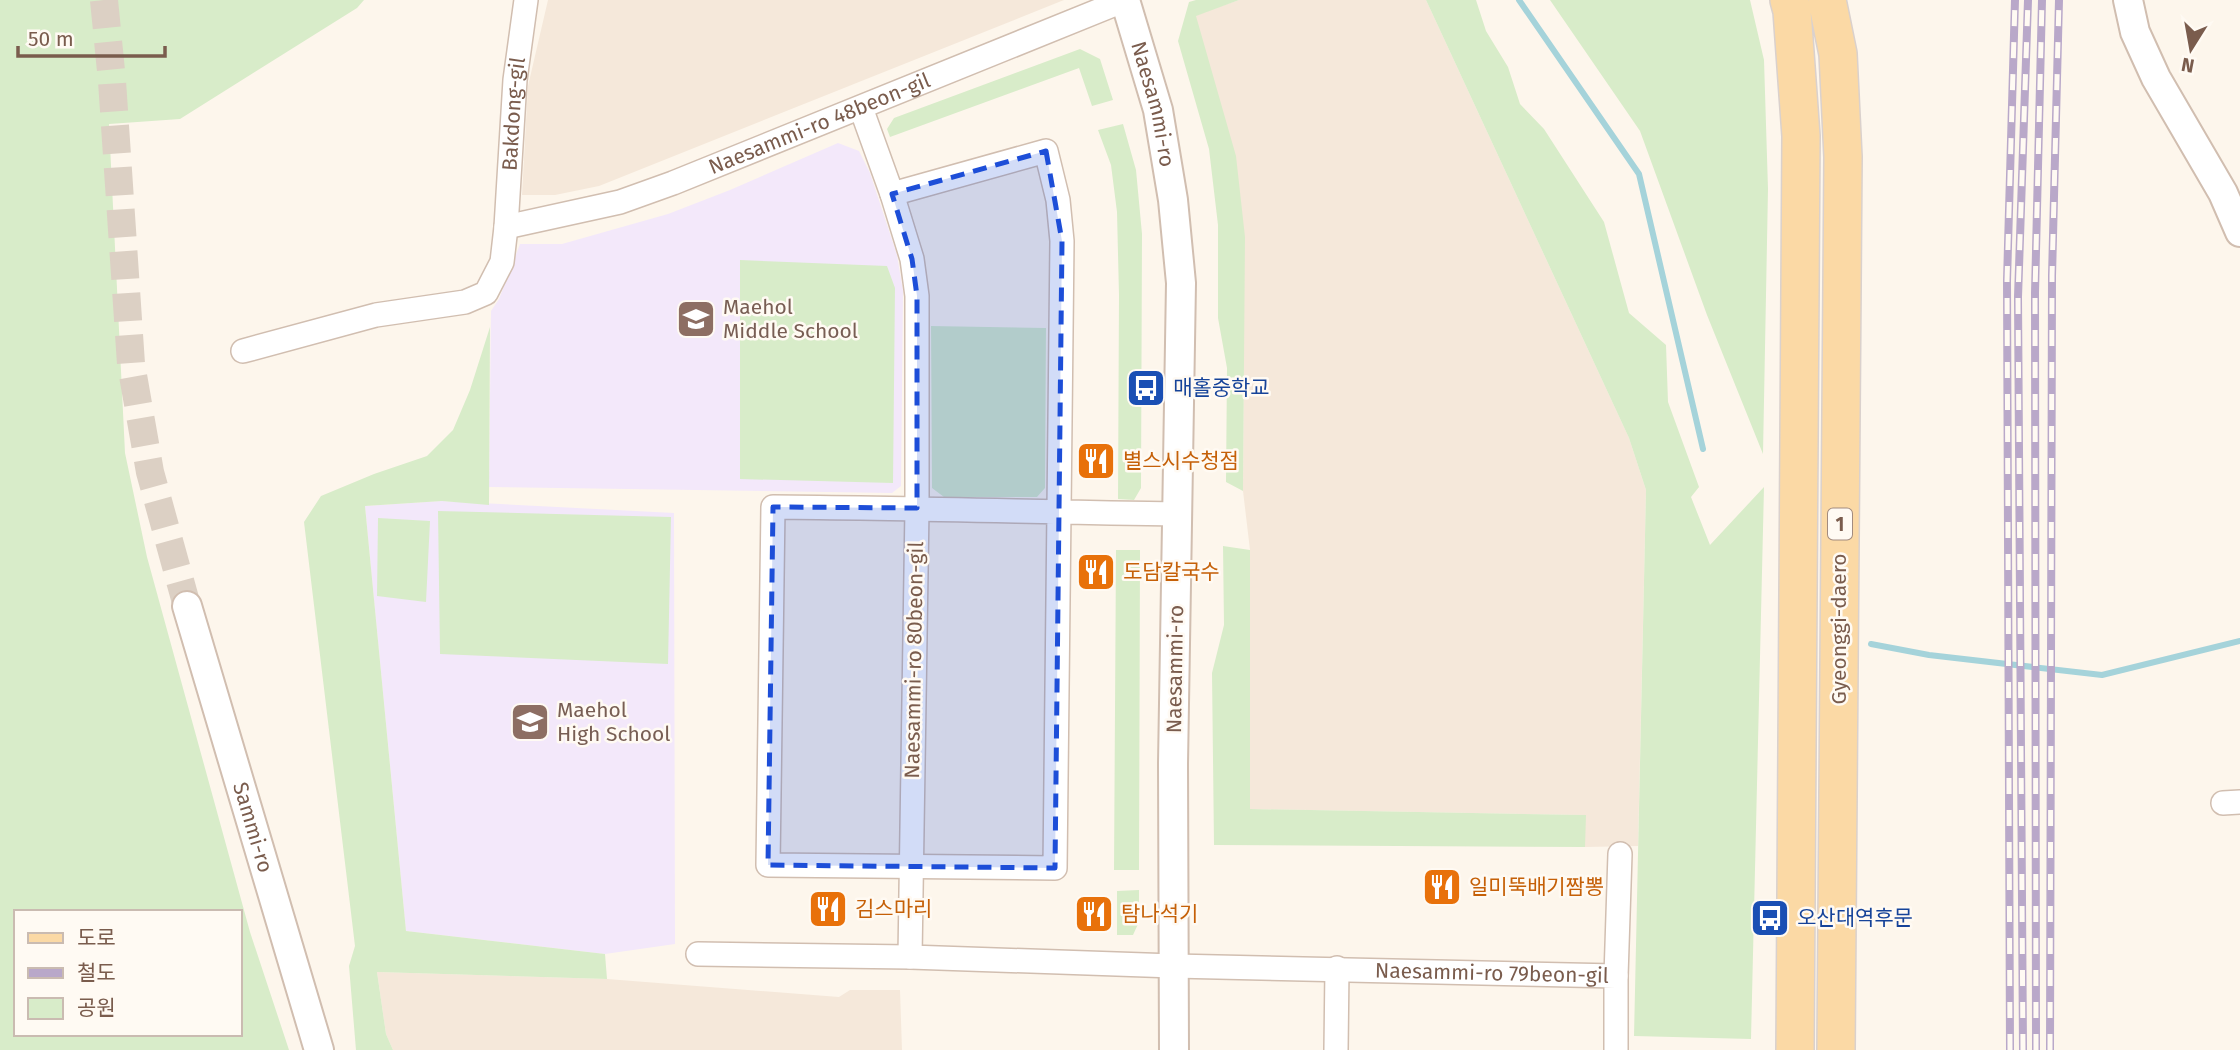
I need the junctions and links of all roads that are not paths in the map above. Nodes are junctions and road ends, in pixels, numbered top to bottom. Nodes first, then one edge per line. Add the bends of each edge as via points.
1 (526, 0) edge
2 (1125, 0) edge
3 (1789, 0) edge
4 (1828, 0) edge
5 (2128, 0) edge
6 (860, 108) junction
7 (892, 194) junction
8 (506, 227) junction
9 (2240, 232) edge
10 (243, 351) dead end
11 (917, 508) junction
12 (1059, 512) junction
13 (1178, 514) junction
14 (187, 606) tunnel mouth
15 (1620, 853) dead end
16 (911, 867) junction
17 (698, 954) dead end
18 (910, 957) junction
19 (1174, 966) junction
20 (1337, 968) junction
21 (1616, 975) junction
22 (319, 1050) edge
23 (1174, 1050) edge
24 (1336, 1050) edge
25 (1616, 1050) edge
26 (1795, 1050) edge
27 (1836, 1050) edge

1 - 8 street, Bakdong-gil via 515,80
2 - 6 street, Naesammi-ro 48beon-gil
2 - 13 street, Naesammi-ro via 1158,110 1173,200 1181,283
3 - 26 main road, Gyeonggi-daero / 1 via 1801,136
4 - 27 main road, Gyeonggi-daero / 1 via 1838,54 1843,157
5 - 9 street via 2135,32 2155,78 2223,193
6 - 7 street, Naesammi-ro 80beon-gil
6 - 8 street, Naesammi-ro 48beon-gil via 621,202
7 - 11 street, Naesammi-ro 80beon-gil via 912,259 917,296
7 - 12 street via 1046,151 1062,241
8 - 10 street, Bakdong-gil via 502,262 486,293 465,302 376,315
11 - 12 street
11 - 16 street, Naesammi-ro 80beon-gil
11 - 16 street via 773,507 772,535 768,865
12 - 13 street
12 - 16 street via 1055,868
13 - 19 street, Naesammi-ro
14 - 22 street, Sammi-ro
15 - 21 street
16 - 18 street, Naesammi-ro 80beon-gil
17 - 18 street
18 - 19 street
19 - 20 street, Naesammi-ro 79beon-gil
19 - 23 street, Naesammi-ro
20 - 21 street, Naesammi-ro 79beon-gil
20 - 24 street
21 - 25 street, Naesammi-ro 79beon-gil

